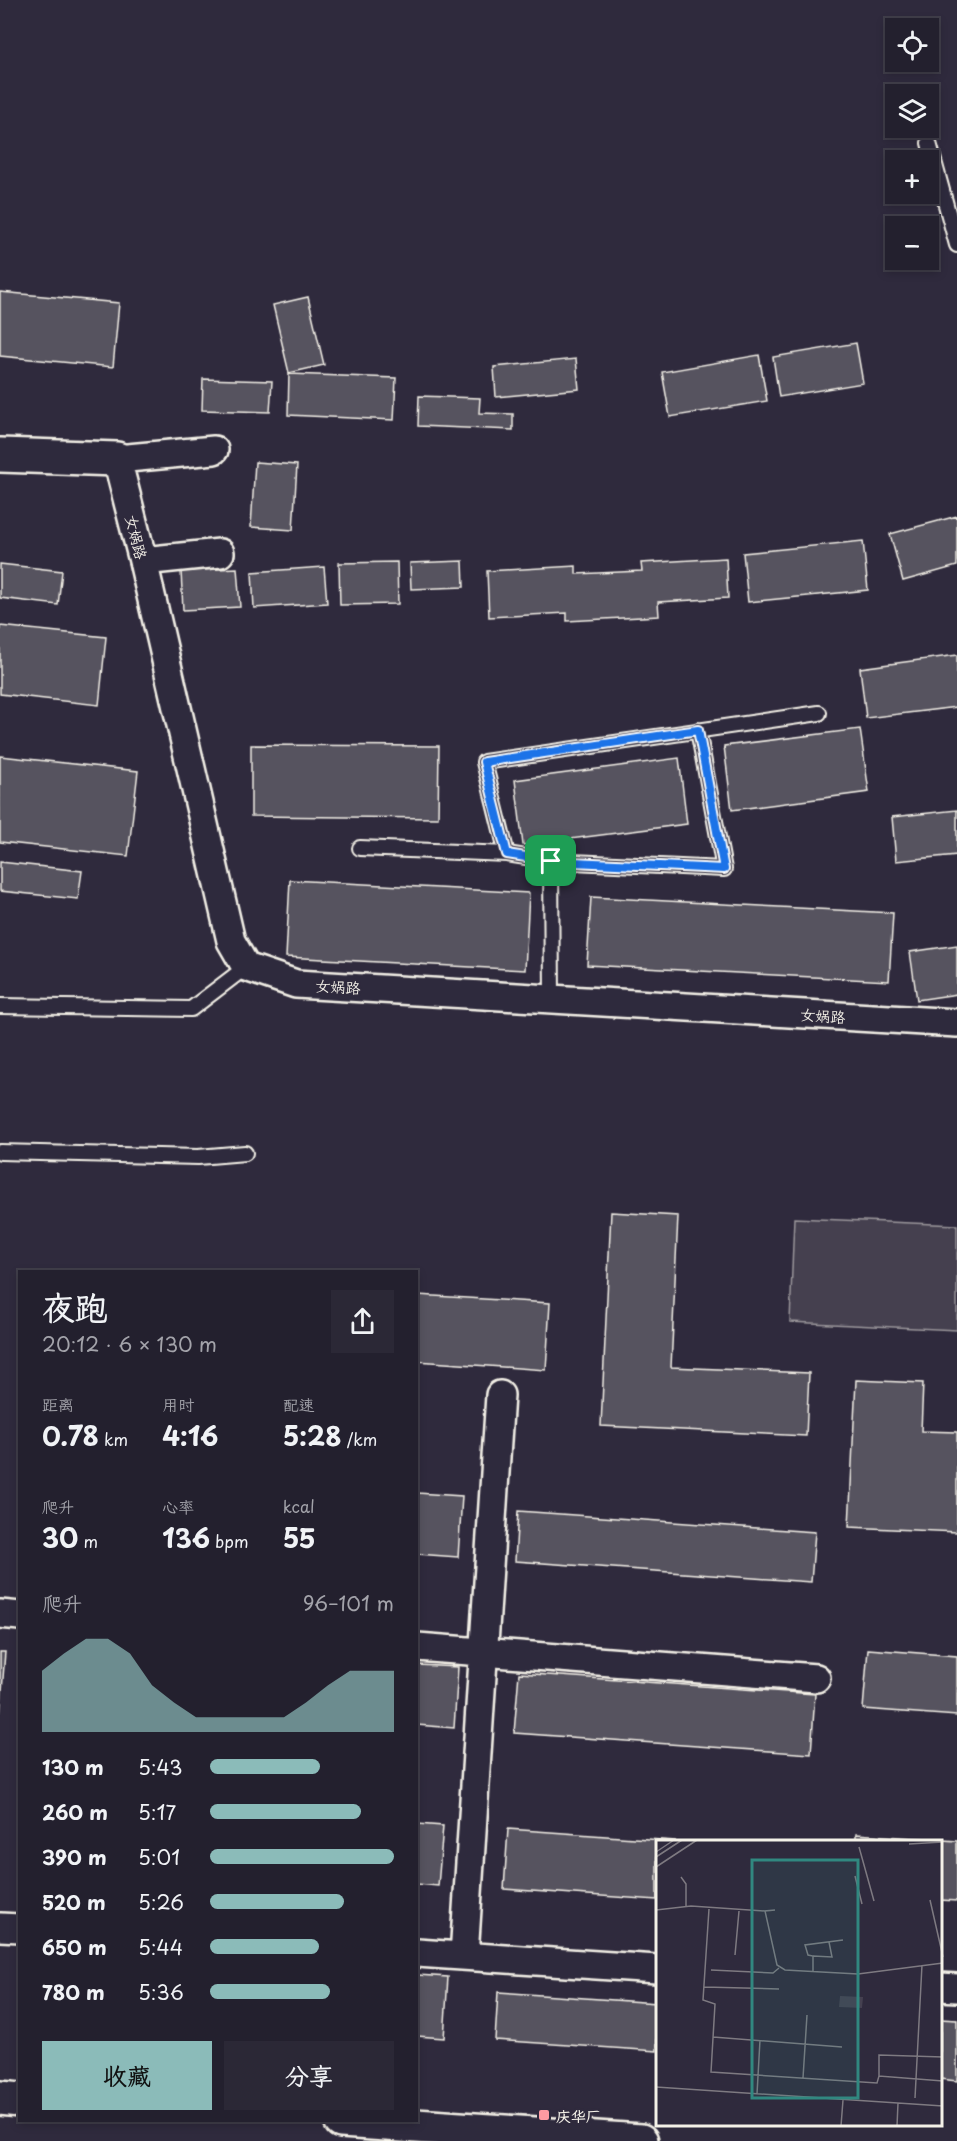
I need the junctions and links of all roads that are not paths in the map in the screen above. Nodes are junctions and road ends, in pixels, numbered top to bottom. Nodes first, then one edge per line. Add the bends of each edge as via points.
1 (929, 143) dead end
2 (957, 245) edge
3 (214, 450) dead end
4 (0, 455) edge
5 (117, 459) junction
6 (220, 553) dead end
7 (143, 561) junction
8 (819, 713) dead end
9 (698, 730) junction
10 (360, 848) dead end
11 (507, 854) junction
12 (551, 861) junction
13 (246, 967) junction
14 (552, 998) junction
15 (0, 1006) edge
16 (957, 1023) edge
17 (0, 1152) edge
18 (245, 1153) dead end
19 (500, 1395) dead end
20 (0, 1614) edge
21 (18, 1616) edge
22 (418, 1647) edge
23 (483, 1652) junction
24 (816, 1678) dead end
25 (0, 1927) edge
26 (18, 1928) edge
27 (418, 1953) edge
28 (464, 1956) junction
29 (656, 1969) edge
30 (942, 1987) edge
31 (957, 1988) edge
32 (0, 2098) edge
33 (18, 2100) edge
34 (356, 2122) edge
35 (641, 2141) edge

1 - 2 lane
3 - 5 street
4 - 5 street
5 - 7 street, 女娲路
6 - 7 street
7 - 13 street, 女娲路 via 231,941
8 - 9 lane
9 - 11 lane via 484,762
9 - 12 lane via 724,869
10 - 11 lane
11 - 12 lane
12 - 14 lane
13 - 14 street, 女娲路 via 296,984
13 - 15 lane via 190,1009
14 - 16 street, 女娲路
17 - 18 lane via 198,1157
19 - 23 street
20 - 21 street
22 - 23 street
23 - 24 street
23 - 28 street
25 - 26 street
27 - 28 street
28 - 29 street
30 - 31 street
32 - 33 street
34 - 35 street

